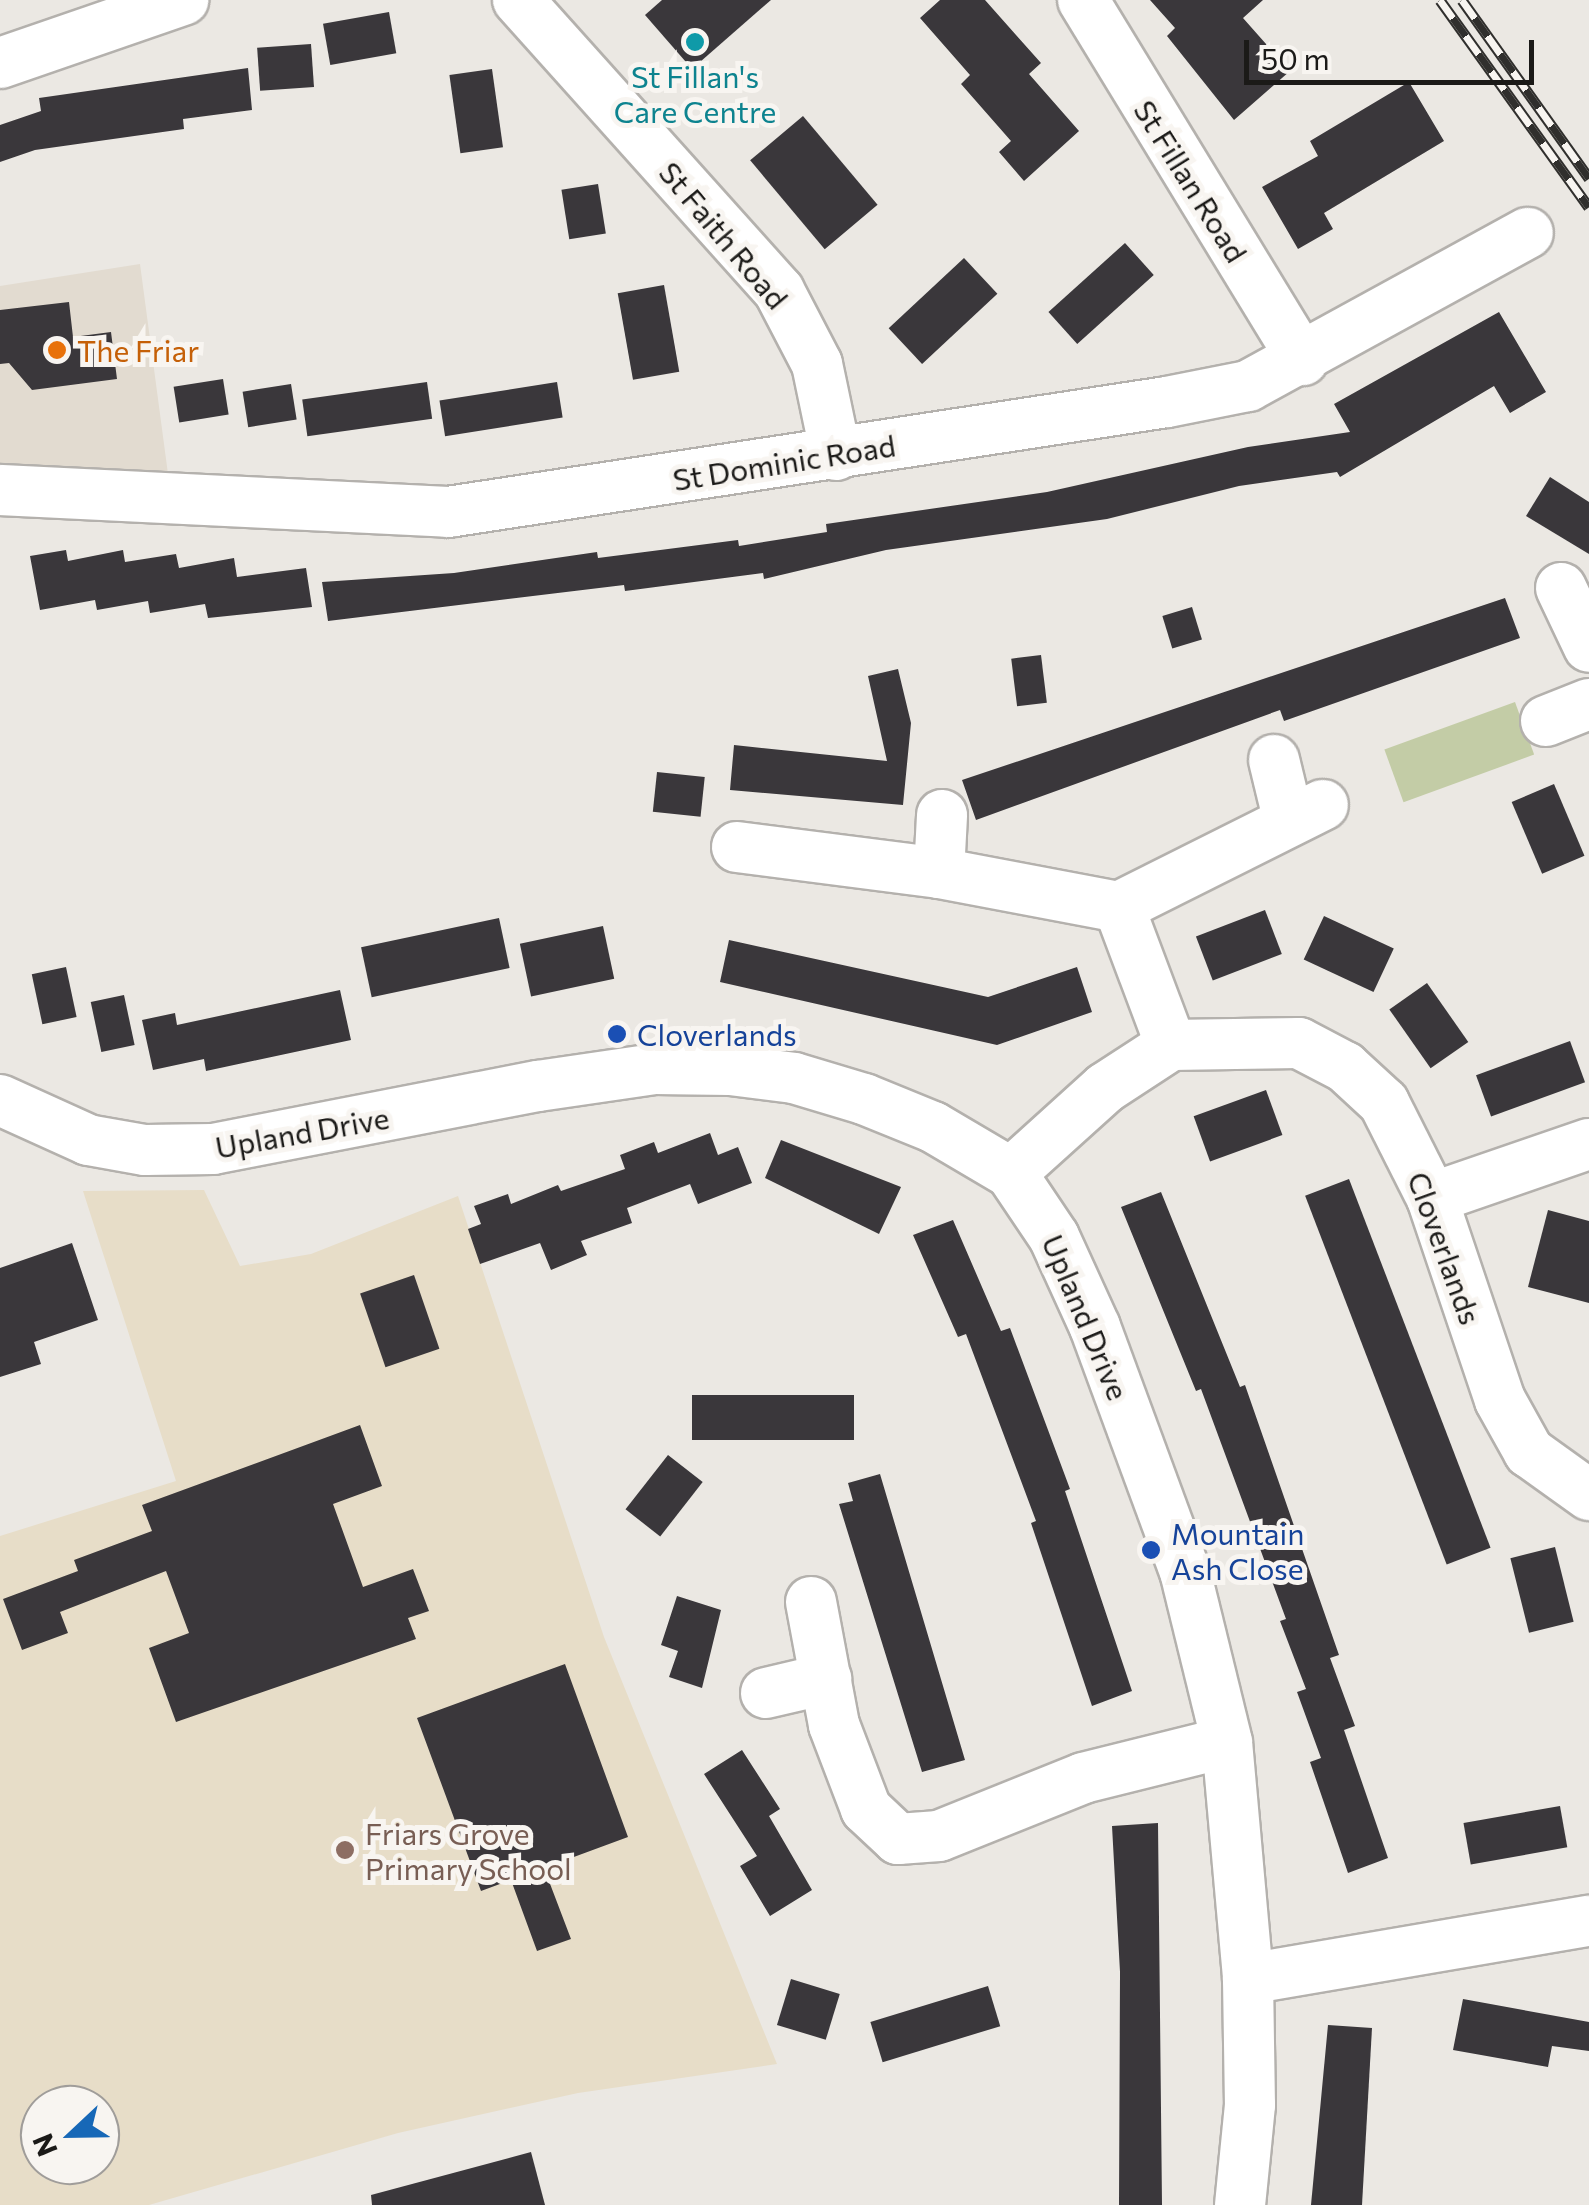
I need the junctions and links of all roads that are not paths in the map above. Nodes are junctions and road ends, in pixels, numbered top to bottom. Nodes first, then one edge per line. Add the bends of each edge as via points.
1 (183, 0) edge
2 (518, 0) edge
3 (1083, 0) edge
4 (0, 63) edge
5 (1528, 233) dead end
6 (1303, 360) junction
7 (836, 455) junction
8 (0, 490) edge
9 (1561, 588) dead end
10 (1589, 647) edge
11 (1274, 760) dead end
12 (942, 814) dead end
13 (737, 847) dead end
14 (939, 874) junction
15 (1119, 908) junction
16 (1171, 1045) junction
17 (0, 1100) edge
18 (1589, 1144) edge
19 (1011, 1174) junction
20 (1432, 1198) junction
21 (1589, 1496) edge
22 (810, 1602) dead end
23 (826, 1679) junction
24 (766, 1693) dead end
25 (1227, 1742) junction
26 (1589, 1921) edge
27 (1248, 1979) junction
28 (1240, 2205) edge

1 - 4 street
2 - 7 street, St Faith Road via 778,291 817,364
3 - 6 street, St Fillan Road
5 - 6 street, St Dominic Road
6 - 7 street, St Dominic Road via 1248,386
7 - 8 street, St Dominic Road via 448,512
9 - 10 street
11 - 15 street via 1306,812
12 - 14 street
13 - 14 street
14 - 15 street
15 - 16 street
16 - 19 street via 1105,1088
16 - 20 street, Cloverlands via 1299,1043 1345,1067 1384,1103
17 - 19 street, Upland Drive via 88,1140 145,1150 213,1150 538,1086 655,1069 730,1070 794,1078 864,1099 933,1127
18 - 20 street
19 - 25 street, Upland Drive via 1054,1236 1102,1344 1185,1571
20 - 21 street, Cloverlands via 1500,1400 1529,1452
22 - 23 street
23 - 24 street
23 - 25 street via 834,1725 866,1808 898,1839 939,1836 1083,1778
25 - 27 street, Upland Drive
26 - 27 street
27 - 28 street, Upland Drive via 1250,2105

